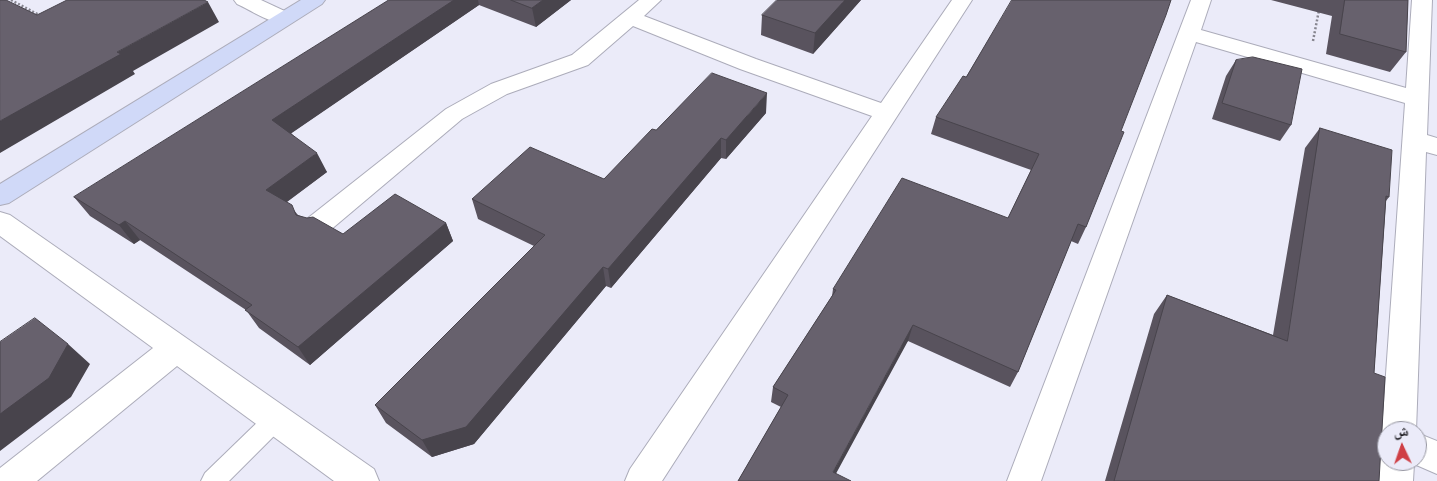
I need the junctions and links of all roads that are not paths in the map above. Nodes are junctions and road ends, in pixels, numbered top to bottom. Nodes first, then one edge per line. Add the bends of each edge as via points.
1 (244, 0) edge
2 (314, 0) edge
3 (651, 0) edge
4 (962, 0) edge
5 (1201, 0) edge
6 (1424, 6) edge
7 (284, 18) junction
8 (630, 18) junction
9 (1188, 33) junction
10 (1416, 99) junction
11 (887, 113) junction
12 (1425, 144) edge
13 (0, 196) edge
14 (0, 222) edge
15 (318, 226) edge
16 (176, 348) junction
17 (275, 420) junction
18 (1400, 421) edge
19 (11, 481) edge
20 (213, 481) edge
21 (362, 481) edge
22 (642, 481) edge
23 (1024, 481) edge

1 - 7 street
2 - 7 street
3 - 8 street
4 - 11 street
5 - 9 street
6 - 10 street
7 - 13 street
8 - 11 street
8 - 15 street via 580,60 495,91 454,114
9 - 10 street
9 - 23 street
10 - 12 street
11 - 22 street
12 - 18 street
14 - 16 street
16 - 17 street
16 - 19 street
17 - 20 lane
17 - 21 street

